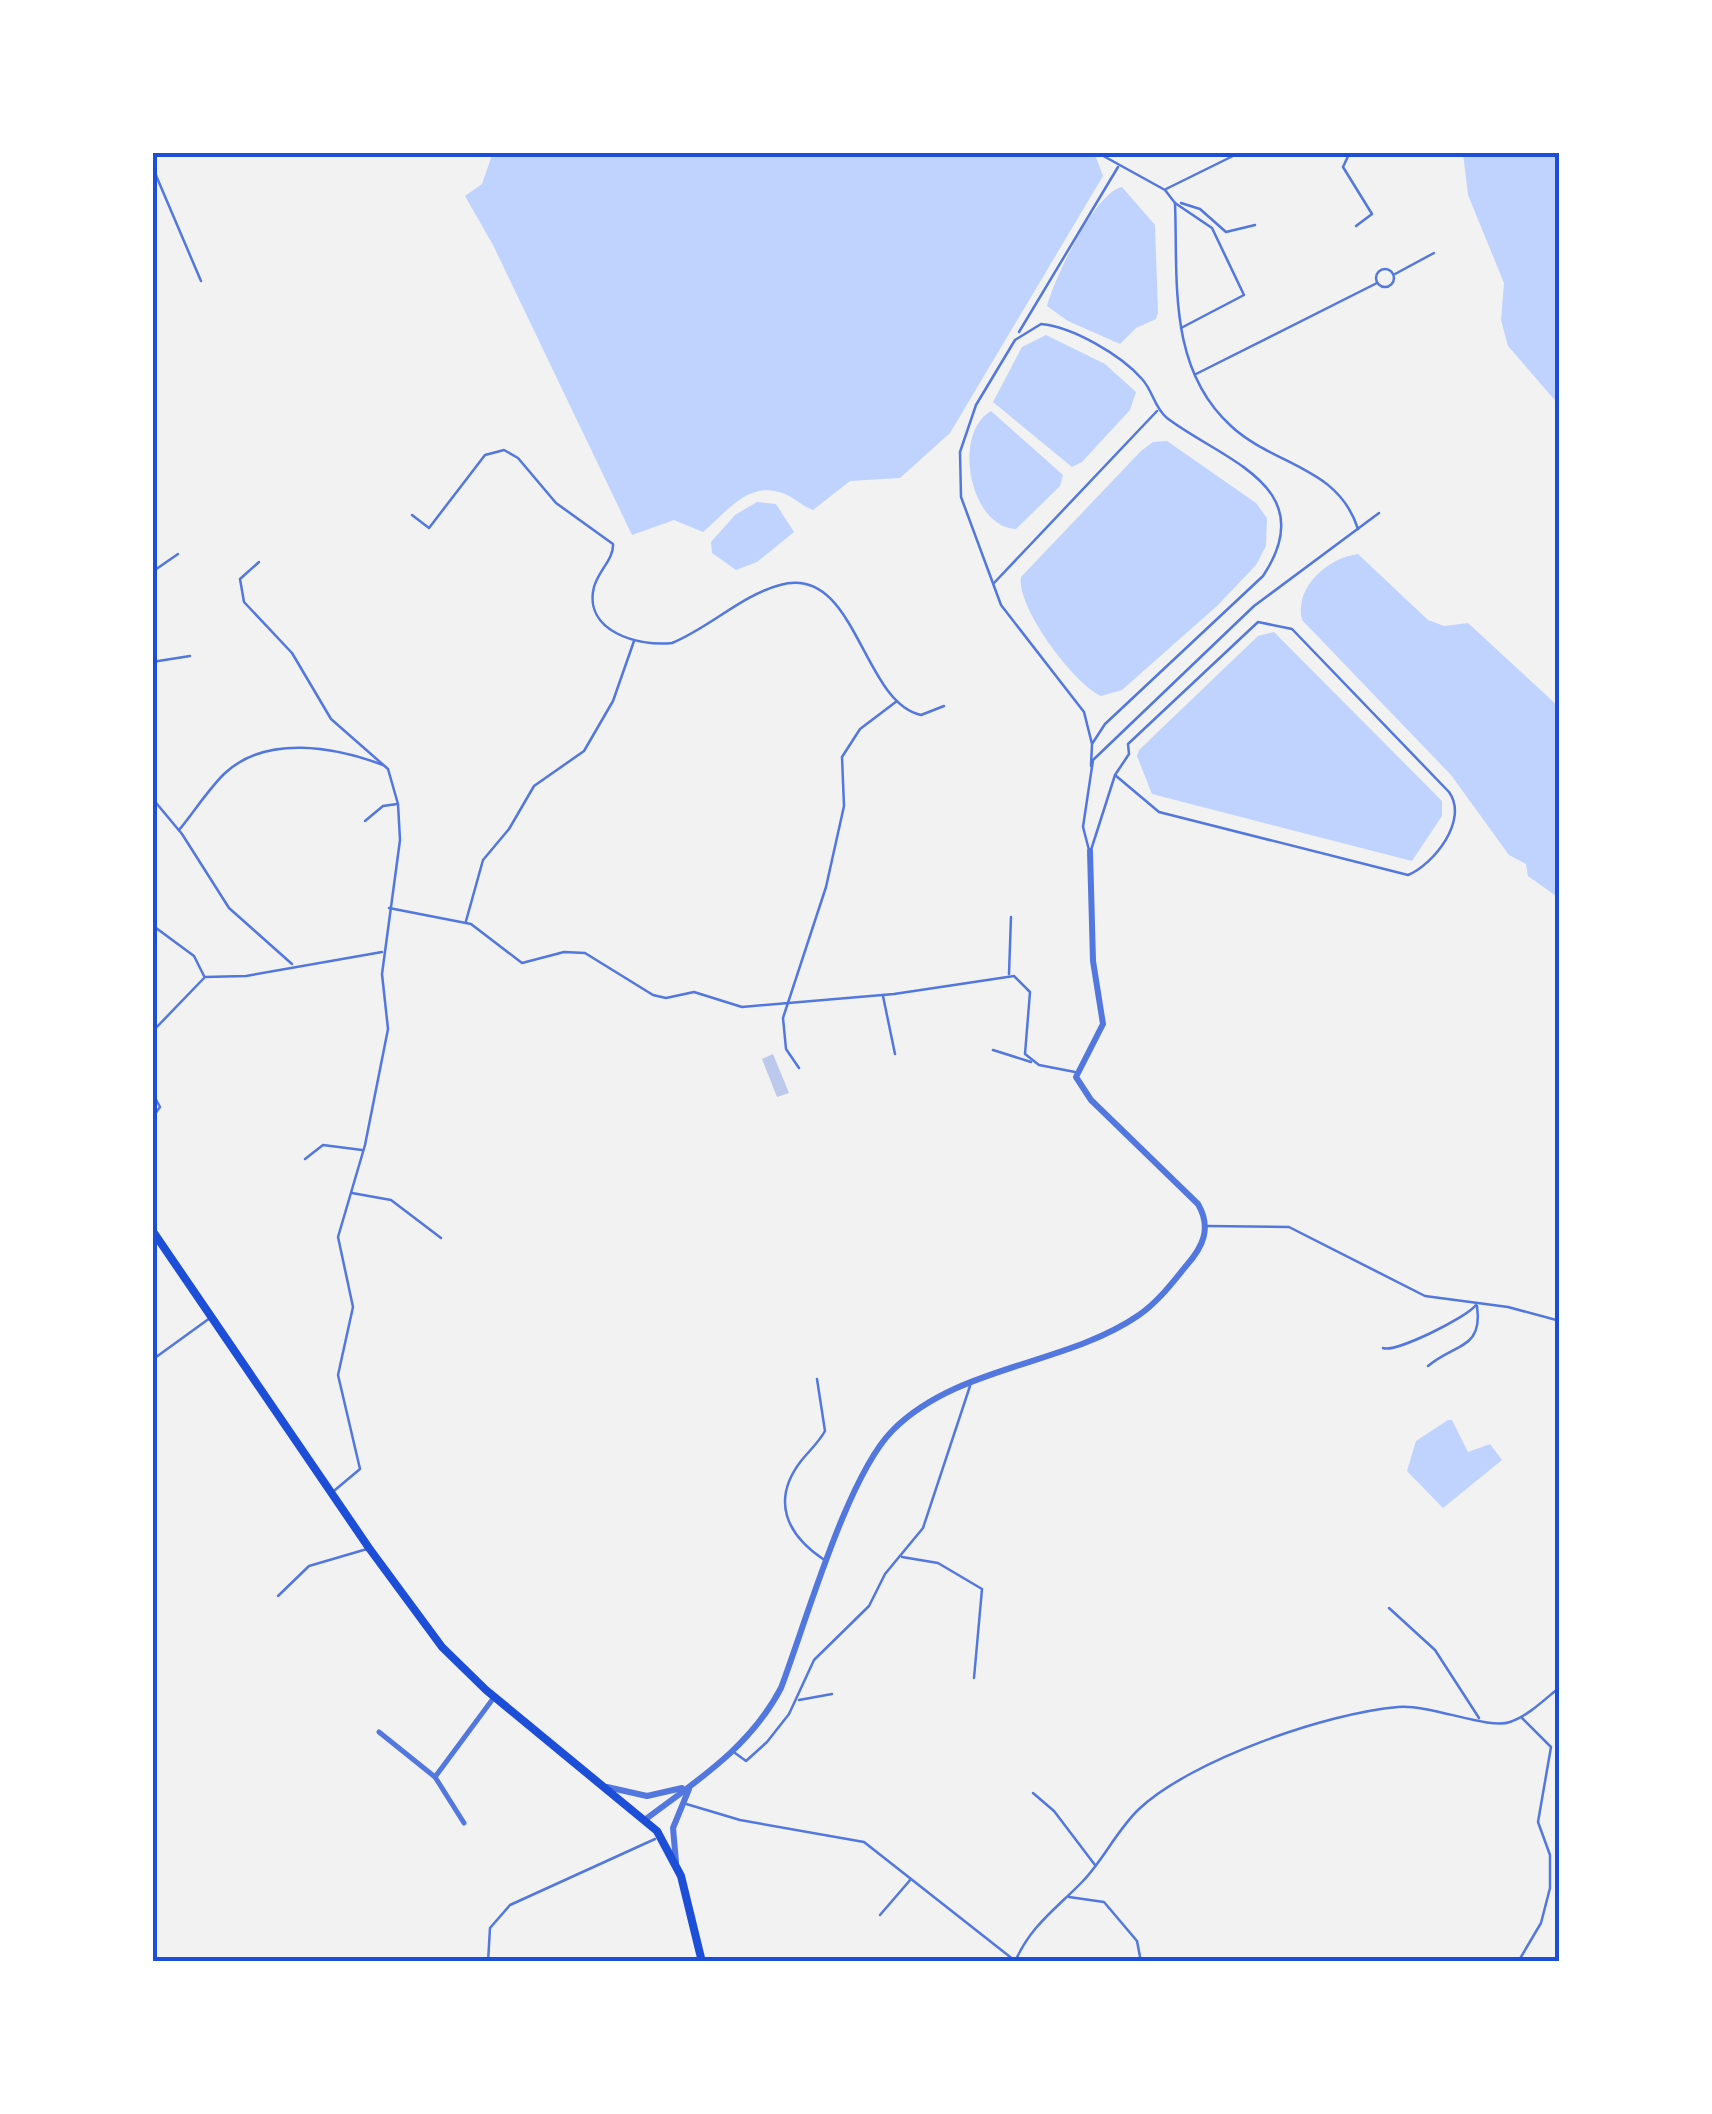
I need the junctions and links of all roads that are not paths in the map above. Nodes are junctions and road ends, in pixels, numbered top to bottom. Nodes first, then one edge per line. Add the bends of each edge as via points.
1 (1241, 152) edge
2 (1350, 152) edge
3 (1098, 153) edge
4 (152, 166) edge
5 (1118, 166) junction
6 (1164, 190) junction
7 (1174, 203) junction
8 (1255, 225) dead end
9 (1356, 226) dead end
10 (1434, 253) dead end
11 (1394, 275) junction
12 (201, 280) dead end
13 (1377, 283) junction
14 (1180, 329) junction
15 (1015, 340) junction
16 (1196, 374) junction
17 (1158, 410) junction
18 (1379, 514) dead end
19 (412, 515) dead end
20 (1358, 529) junction
21 (178, 554) dead end
22 (259, 562) dead end
23 (152, 572) edge
24 (992, 585) junction
25 (634, 640) junction
26 (190, 656) dead end
27 (152, 662) edge
28 (898, 700) junction
29 (944, 706) dead end
30 (1092, 744) junction
31 (385, 765) junction
32 (1091, 766) junction
33 (1115, 775) junction
34 (152, 798) edge
35 (398, 804) junction
36 (365, 821) dead end
37 (179, 830) junction
38 (1090, 852) junction
39 (388, 908) junction
40 (1010, 916) dead end
41 (466, 922) junction
42 (152, 925) edge
43 (384, 952) junction
44 (294, 965) junction
45 (1009, 976) junction
46 (205, 978) junction
47 (882, 995) junction
48 (786, 1004) junction
49 (152, 1032) edge
50 (993, 1050) dead end
51 (895, 1054) dead end
52 (1033, 1062) junction
53 (799, 1068) dead end
54 (1076, 1072) junction
55 (152, 1092) edge
56 (152, 1118) edge
57 (363, 1151) junction
58 (305, 1159) dead end
59 (351, 1193) junction
60 (1205, 1226) junction
61 (152, 1230) edge
62 (441, 1238) dead end
63 (1476, 1304) junction
64 (212, 1317) junction
65 (1560, 1321) edge
66 (1383, 1348) dead end
67 (152, 1360) edge
68 (1428, 1366) dead end
69 (817, 1378) dead end
70 (970, 1384) junction
71 (332, 1493) junction
72 (368, 1548) junction
73 (900, 1557) junction
74 (828, 1563) junction
75 (278, 1596) dead end
76 (1389, 1608) dead end
77 (974, 1678) dead end
78 (1560, 1687) edge
79 (832, 1694) dead end
80 (495, 1696) junction
81 (797, 1700) junction
82 (1521, 1717) junction
83 (1480, 1720) junction
84 (379, 1732) dead end
85 (734, 1752) junction
86 (434, 1777) junction
87 (693, 1784) junction
88 (607, 1787) junction
89 (1032, 1793) dead end
90 (681, 1802) junction
91 (646, 1819) junction
92 (464, 1823) dead end
93 (661, 1836) junction
94 (676, 1862) junction
95 (1096, 1866) junction
96 (912, 1877) junction
97 (1067, 1896) junction
98 (880, 1915) dead end
99 (1015, 1961) edge
100 (488, 1962) edge
101 (702, 1962) edge
102 (1141, 1962) edge
103 (1518, 1962) edge

1 - 6 lane
2 - 9 lane via 1343,166 1372,214
3 - 5 lane
4 - 12 lane
5 - 6 lane
5 - 15 lane
6 - 7 lane
7 - 8 lane via 1200,209 1226,232
7 - 14 lane
7 - 14 lane via 1212,228 1244,295
10 - 11 lane
11 - 13 lane via 1388,287
11 - 13 lane via 1381,270
13 - 16 lane
14 - 16 lane
15 - 17 lane via 1034,325 1060,328 1134,371
15 - 24 lane via 976,405 960,452 964,510
16 - 20 lane via 1230,425 1327,481
17 - 24 lane
17 - 30 lane via 1264,485 1278,505 1280,534 1252,587 1105,724
18 - 20 lane
19 - 25 lane via 429,528 485,456 496,448 512,453 556,504 613,544 595,584 593,607 607,628
20 - 32 lane via 1241,617
21 - 23 lane
22 - 31 lane via 240,579 244,602 292,653 332,720
24 - 30 lane via 1010,620 1084,712
25 - 28 lane via 672,643 771,588 811,583 831,596
25 - 41 lane via 613,701 584,751 534,786 483,860
26 - 27 lane
28 - 29 lane via 920,714
28 - 48 lane via 860,729 842,757 844,806 826,887
30 - 32 lane
31 - 35 lane
31 - 37 lane via 319,748 274,751 226,773
32 - 38 lane via 1083,839
33 - 33 lane via 1128,757 1128,744 1250,626 1284,624 1449,792 1456,820 1423,868 1408,875 1159,812
33 - 38 lane
34 - 37 lane
35 - 36 lane via 383,806
35 - 39 lane via 400,840
37 - 44 lane via 229,908
38 - 54 street via 1092,961 1102,1024
39 - 41 lane
39 - 43 lane
40 - 45 lane
41 - 48 lane via 522,963 574,951 659,997 687,992 732,1006
42 - 46 lane via 194,956
43 - 44 lane
43 - 57 lane via 388,1029
44 - 46 lane
45 - 47 lane
45 - 52 lane via 1030,992 1024,1048
46 - 49 lane
47 - 48 lane
47 - 51 lane
48 - 53 lane via 783,1040
50 - 52 lane
52 - 54 lane
54 - 60 street via 1083,1092 1198,1204
55 - 56 lane via 160,1107
57 - 58 lane via 323,1145
57 - 59 lane
59 - 62 lane via 391,1200
59 - 71 lane via 338,1244 352,1318 338,1368 361,1466
60 - 63 lane via 1289,1227 1414,1292
60 - 70 street via 1196,1256 1140,1314 1106,1334
61 - 64 main road
63 - 65 lane
63 - 66 lane via 1460,1320 1400,1349
63 - 68 lane via 1474,1338
64 - 67 lane
64 - 71 main road
69 - 74 lane via 825,1431 790,1477 784,1505 798,1541
70 - 73 lane via 930,1516
70 - 74 street via 923,1406 880,1444
71 - 72 main road
72 - 75 lane via 309,1566
72 - 80 main road via 442,1646
73 - 77 lane via 938,1564 982,1589
73 - 81 lane via 869,1606 814,1660
74 - 85 street via 781,1688
76 - 83 lane via 1436,1650
78 - 82 lane
79 - 81 lane
80 - 86 street
80 - 88 main road
81 - 85 lane via 755,1754 743,1761
82 - 83 lane via 1504,1724
82 - 103 lane via 1550,1747 1538,1822 1552,1871 1541,1923
83 - 95 lane via 1400,1706 1256,1743 1149,1801
84 - 86 street
85 - 87 street
86 - 92 street
87 - 88 street via 647,1796
87 - 90 street
87 - 91 street
88 - 91 main road
89 - 95 lane
90 - 94 street via 673,1828
90 - 96 lane via 740,1820 852,1838
91 - 93 main road
93 - 94 main road
93 - 100 lane via 500,1912 490,1928
94 - 101 main road
95 - 97 lane
96 - 98 lane
96 - 99 lane
97 - 99 lane via 1042,1918
97 - 102 lane via 1104,1902 1137,1942

